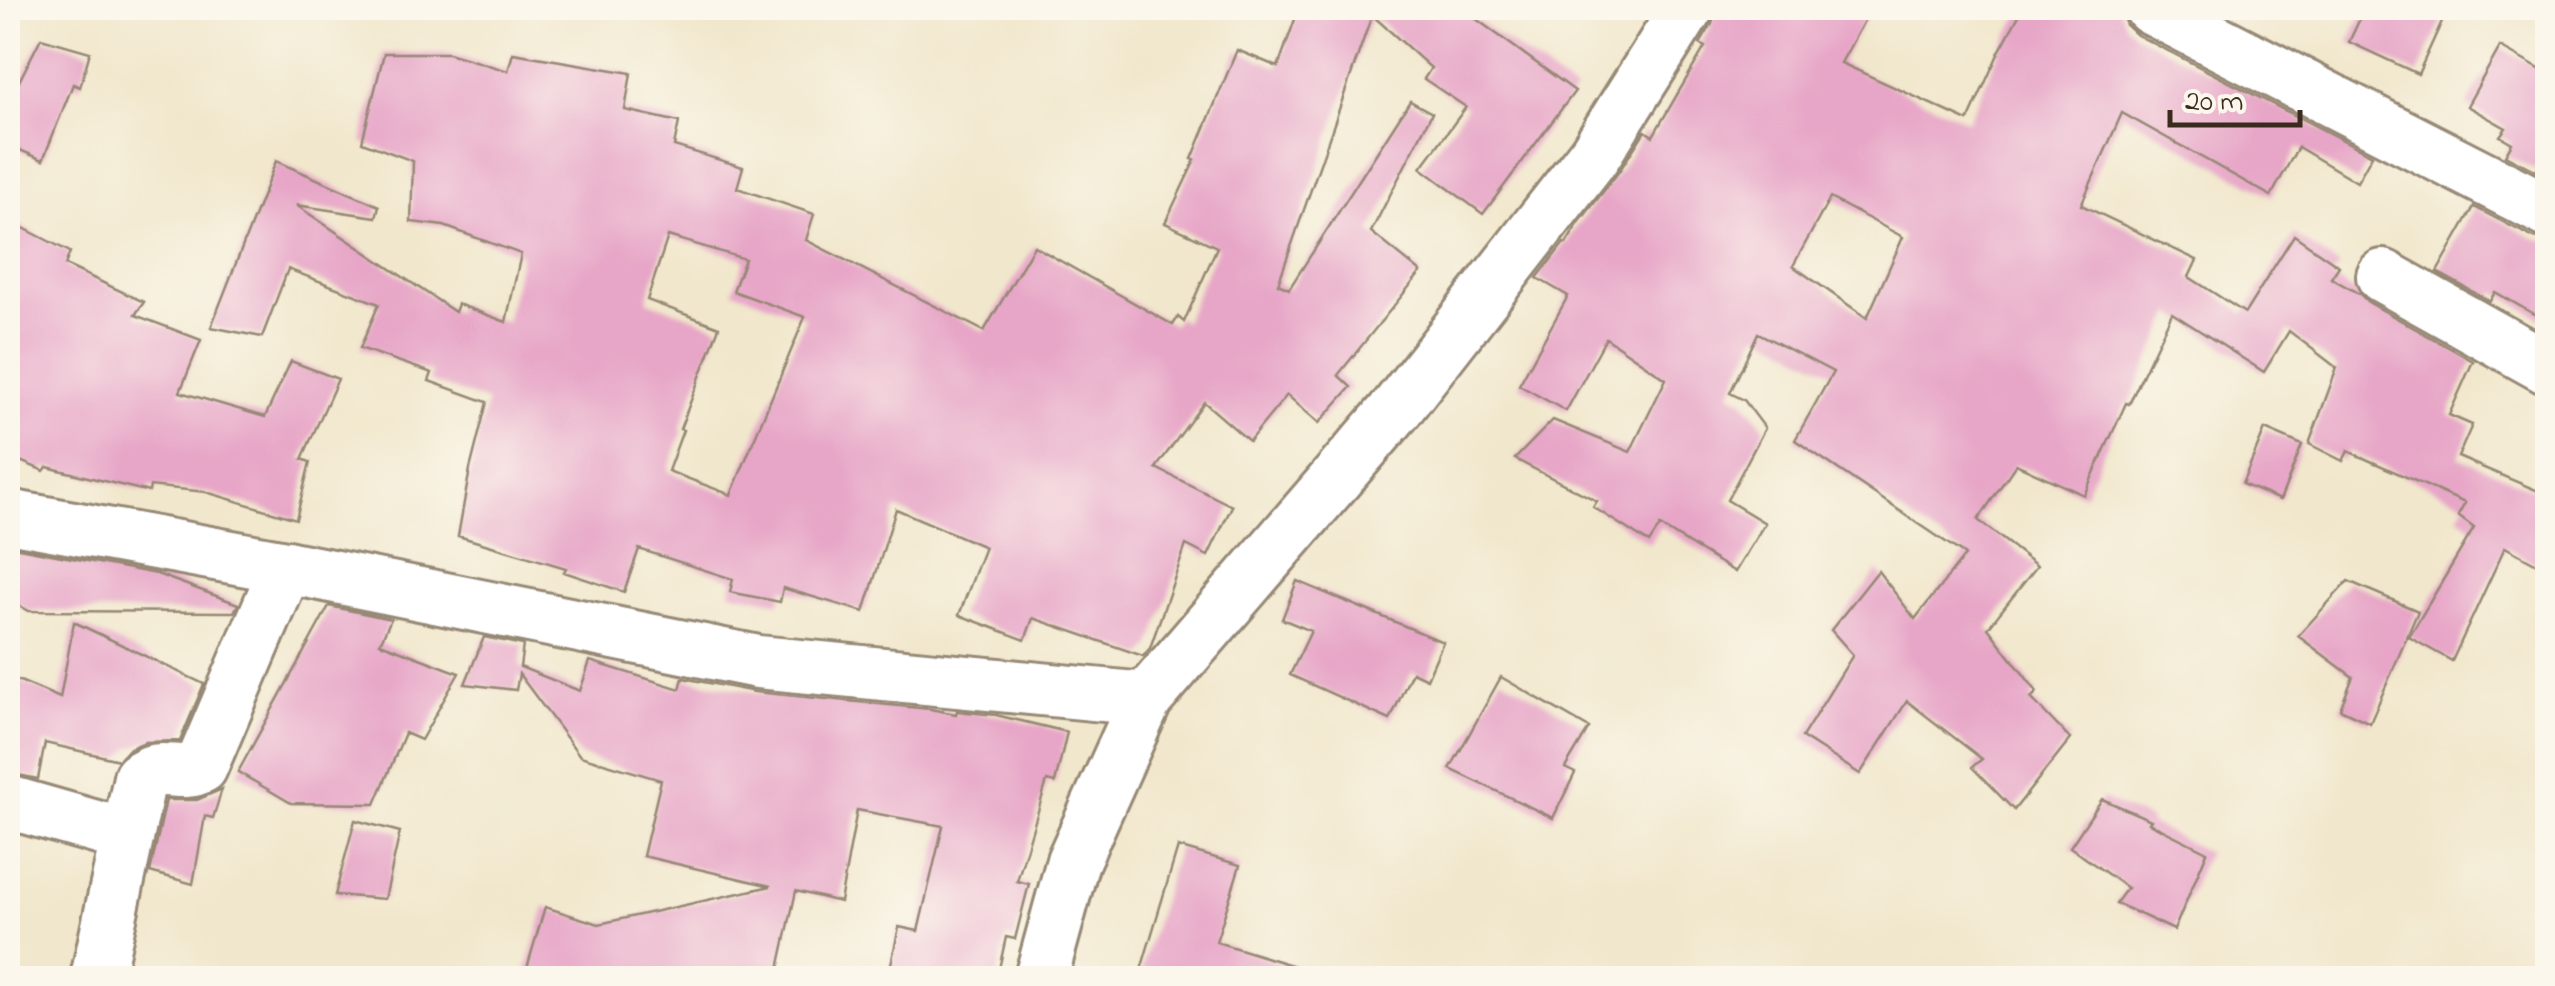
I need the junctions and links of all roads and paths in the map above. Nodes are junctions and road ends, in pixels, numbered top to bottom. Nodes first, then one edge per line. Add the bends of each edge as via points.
1 (1687, 8) edge
2 (2151, 8) edge
3 (2548, 211) edge
4 (2383, 276) dead end
5 (2548, 368) edge
6 (8, 516) edge
7 (286, 567) junction
8 (1146, 699) junction
9 (8, 802) edge
10 (127, 836) junction
11 (97, 978) edge
12 (1041, 978) edge

1 - 8 street via 1595,154 1456,333
2 - 3 street
4 - 5 street
6 - 7 street
7 - 8 street via 758,662
7 - 10 street via 201,767 146,772
8 - 12 street via 1073,861
9 - 10 street
10 - 11 street

